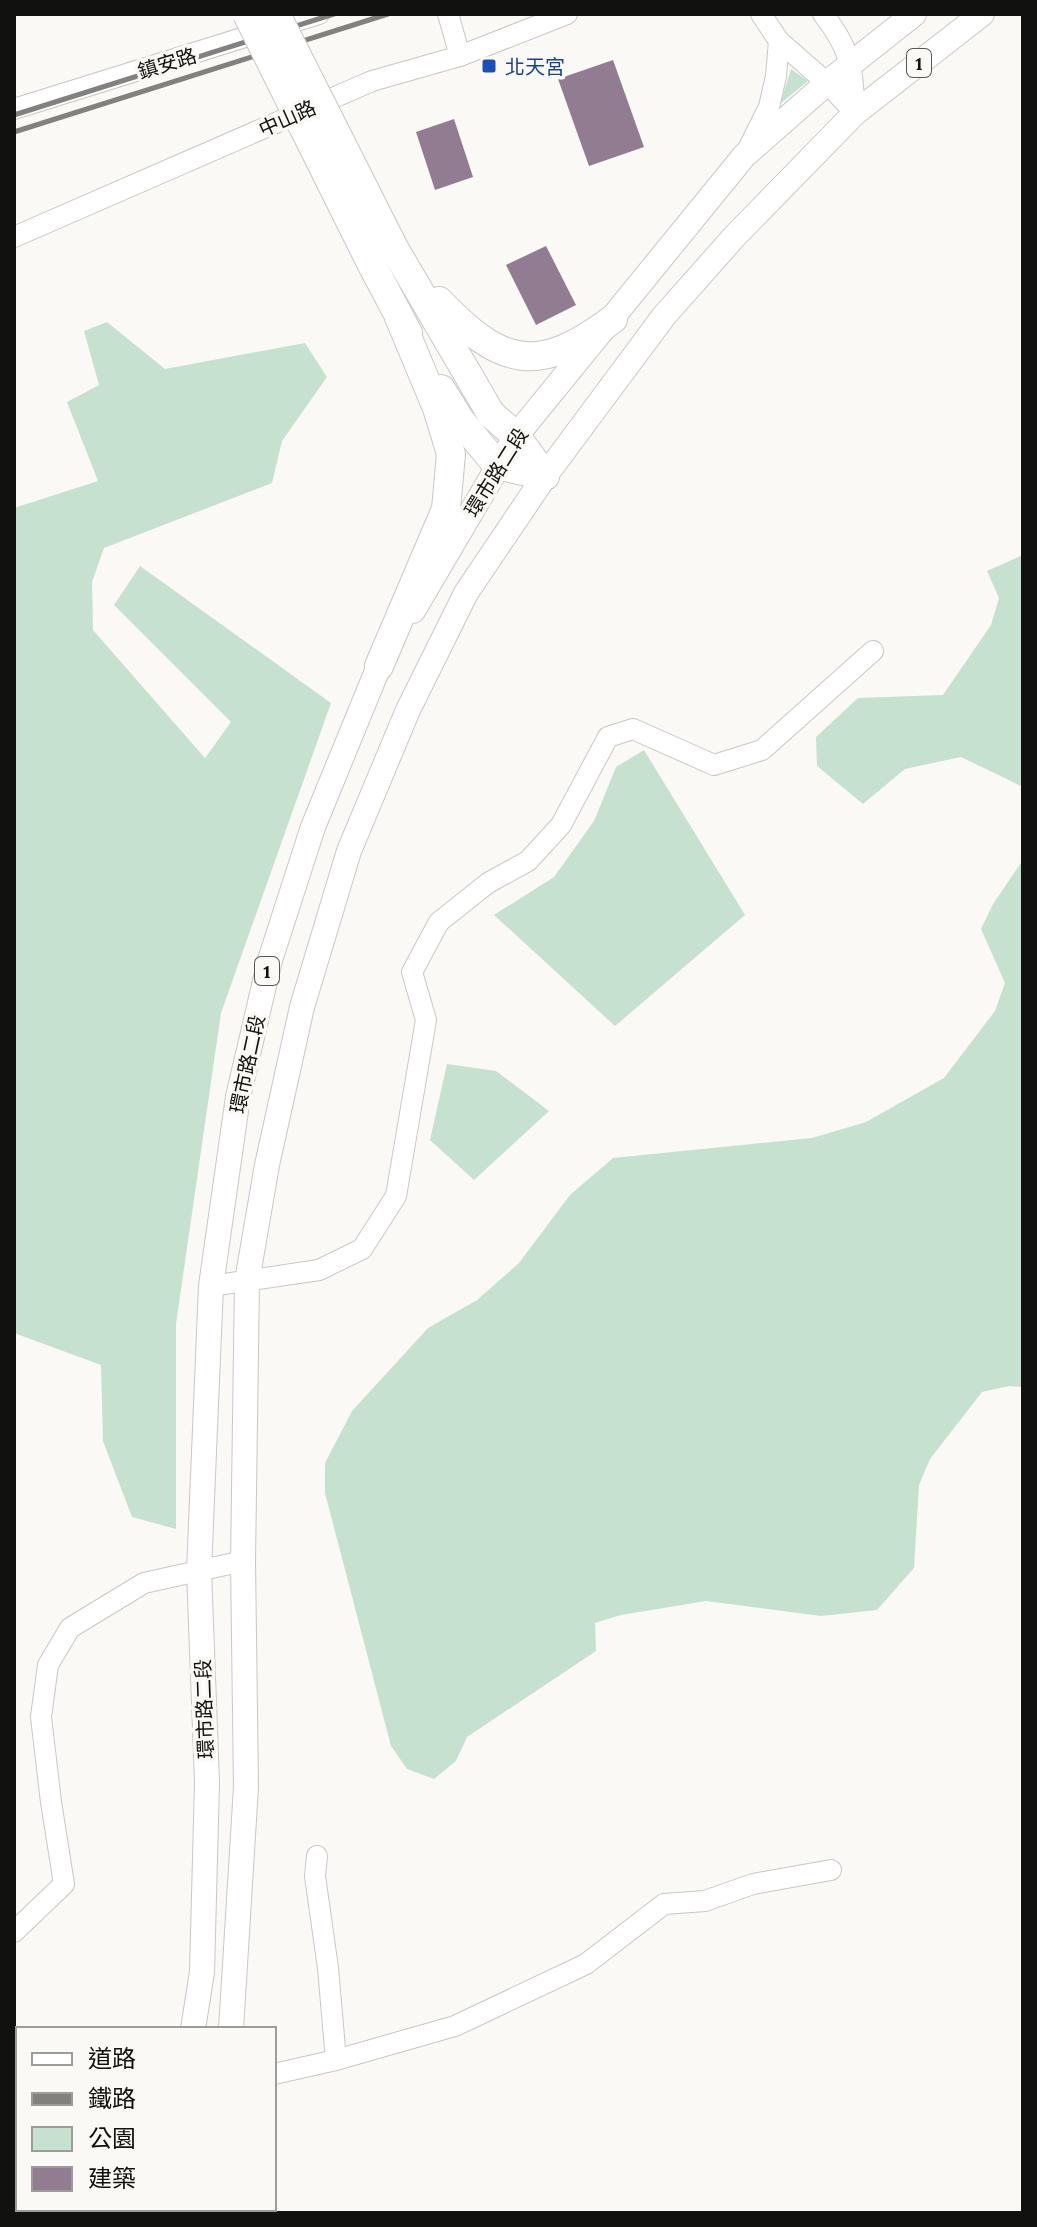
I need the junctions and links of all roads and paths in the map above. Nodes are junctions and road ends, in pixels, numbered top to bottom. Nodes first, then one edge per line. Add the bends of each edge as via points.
1 (238, 14) edge
2 (276, 14) edge
3 (319, 14) edge
4 (448, 14) edge
5 (567, 14) edge
6 (761, 14) edge
7 (823, 14) edge
8 (914, 14) edge
9 (982, 14) edge
10 (247, 26) edge
11 (779, 41) junction
12 (460, 56) junction
13 (851, 63) junction
14 (827, 83) junction
15 (14, 109) edge
16 (855, 113) junction
17 (744, 156) junction
18 (14, 237) edge
19 (391, 259) junction
20 (399, 317) junction
21 (613, 319) junction
22 (516, 436) junction
23 (497, 465) junction
24 (545, 476) junction
25 (873, 651) dead end
26 (379, 666) junction
27 (247, 1281) junction
28 (211, 1286) junction
29 (243, 1561) junction
30 (199, 1571) junction
31 (317, 1856) dead end
32 (831, 1870) dead end
33 (14, 1932) edge
34 (193, 2027) edge
35 (231, 2027) edge
36 (336, 2060) junction
37 (276, 2074) edge

1 - 10 street
2 - 19 highway, bridge
3 - 10 street, 鎮安路
4 - 12 street
5 - 12 street, 中山路
6 - 11 street
7 - 13 street via 842,37
8 - 13 main road, 1
9 - 16 main road, 1
10 - 15 street, 鎮安路
10 - 19 highway, bridge
11 - 14 street
11 - 17 street via 769,107
12 - 18 street, 中山路 via 372,81
13 - 14 main road, 1
13 - 16 street
14 - 16 street
14 - 17 main road, 環市路二段 / 1
16 - 24 main road, 環市路二段 / 1 via 664,316
17 - 21 main road, 環市路二段 / 1
19 - 20 highway
19 - 21 highway via 480,340 503,352 529,357 558,352
19 - 22 highway via 491,414
20 - 23 highway via 460,420
20 - 26 highway via 451,454 446,509
21 - 22 main road, 環市路二段 / 1
22 - 23 main road, 環市路二段 / 1
22 - 24 highway
23 - 24 highway
23 - 26 main road, 環市路二段 / 1
24 - 27 main road, 環市路二段 / 1 via 466,593 408,710 349,851 302,1007
25 - 27 street via 762,750 714,765 633,729 608,737 561,825 528,861 488,883 439,922 412,972 426,1020 396,1196 362,1249 319,1270
26 - 28 main road, 環市路二段 / 1 via 313,827 270,960 238,1097
27 - 28 street
27 - 29 main road, 環市路二段 / 1
28 - 30 main road, 環市路二段 / 1
29 - 30 street
29 - 35 main road, 環市路二段 / 1 via 246,1787
30 - 33 street via 144,1583 70,1628 48,1665 41,1717 64,1884
30 - 34 main road, 環市路二段 / 1 via 207,1782 202,1972
31 - 36 street
32 - 36 street via 753,1884 705,1901 664,1904 586,1964 455,2026
36 - 37 street

